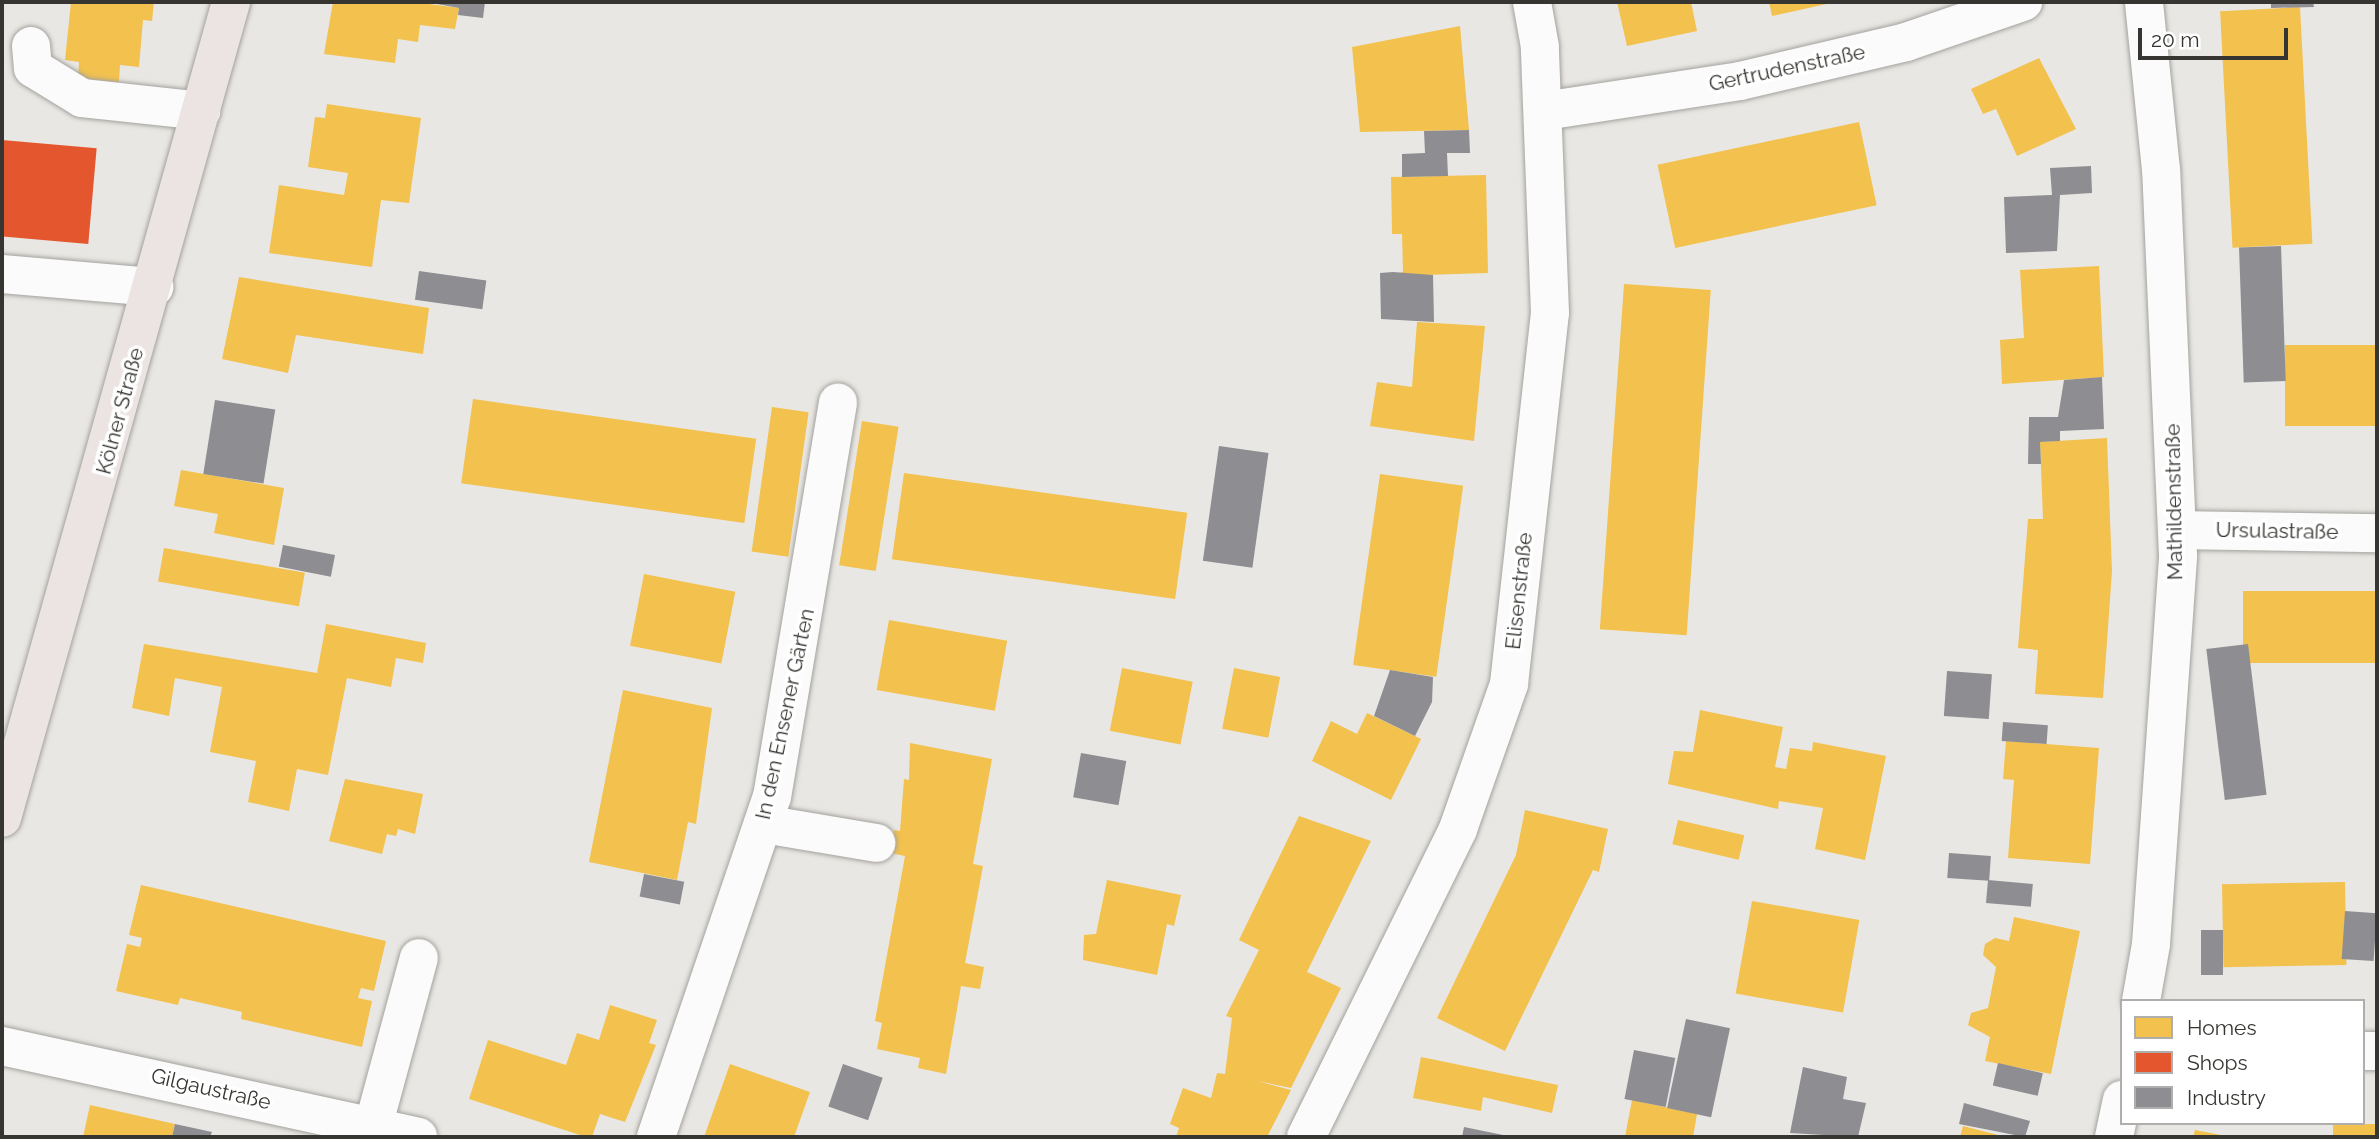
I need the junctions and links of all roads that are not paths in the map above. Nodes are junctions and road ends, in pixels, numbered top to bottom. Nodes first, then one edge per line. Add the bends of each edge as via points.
1 (231, 2) edge
2 (1532, 2) edge
3 (2024, 2) edge
4 (2144, 2) edge
5 (31, 46) dead end
6 (201, 111) junction
7 (1544, 111) junction
8 (2, 274) edge
9 (154, 287) junction
10 (838, 402) dead end
11 (2177, 530) junction
12 (2377, 533) edge
13 (2, 818) edge
14 (763, 824) junction
15 (876, 843) dead end
16 (419, 958) dead end
17 (2141, 999) edge
18 (2, 1046) edge
19 (2120, 1108) edge
20 (373, 1127) junction
21 (418, 1137) edge
22 (656, 1137) edge
23 (1306, 1137) edge
24 (2113, 1137) edge

1 - 6 main road, Kölner Straße
2 - 7 street, Elisenstraße
3 - 7 street, Gertrudenstraße via 1906,42 1740,81
4 - 11 street, Mathildenstraße via 2161,170
5 - 6 street via 33,68 82,98
6 - 9 main road, Kölner Straße
7 - 23 street, Elisenstraße via 1549,313 1509,684 1458,829
8 - 9 street
9 - 13 main road, Kölner Straße
10 - 14 street, In den Ensener Gärten via 813,577
11 - 12 street, Ursulastraße
11 - 17 street, Mathildenstraße via 2151,944
14 - 15 street
14 - 22 street, In den Ensener Gärten
16 - 20 street
18 - 20 street, Gilgaustraße
19 - 24 street
20 - 21 street, Gilgaustraße

